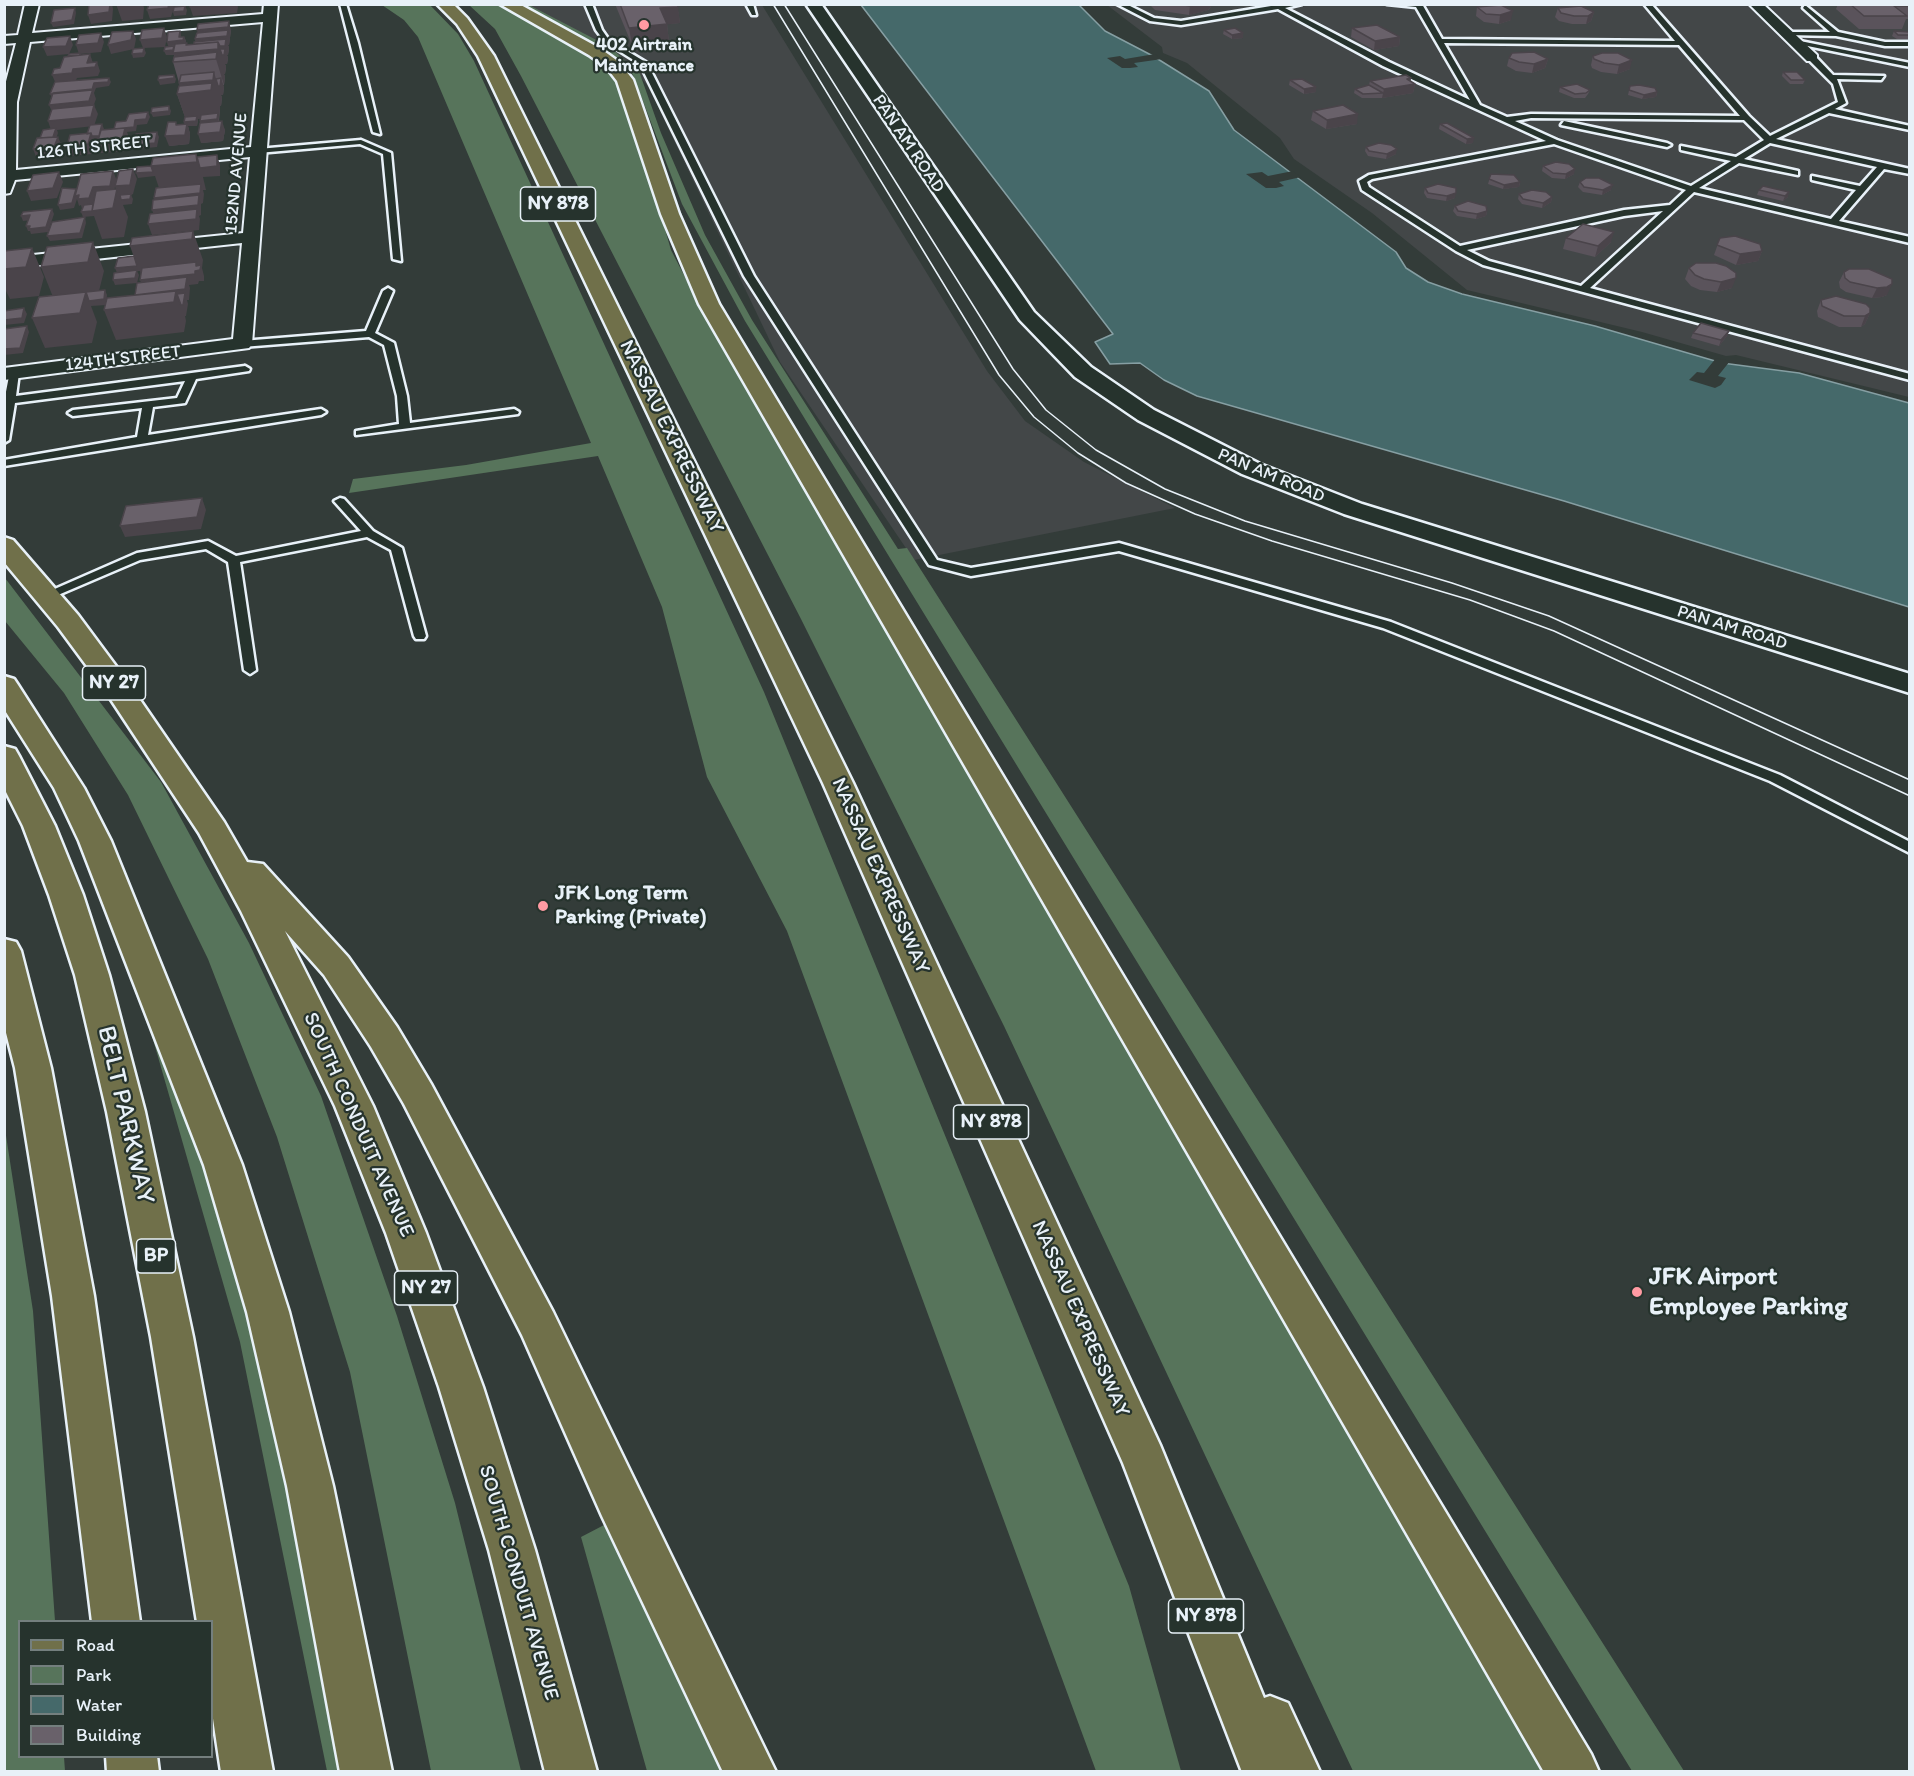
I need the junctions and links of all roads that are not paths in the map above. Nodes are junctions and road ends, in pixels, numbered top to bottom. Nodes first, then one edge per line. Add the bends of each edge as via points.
1 (32, 4) edge
2 (343, 4) edge
3 (444, 4) edge
4 (507, 4) edge
5 (588, 4) edge
6 (749, 4) edge
7 (813, 4) edge
8 (1120, 4) edge
9 (1299, 4) edge
10 (1390, 4) edge
11 (1647, 4) edge
12 (1748, 4) edge
13 (1418, 5) edge
14 (1755, 5) edge
15 (1805, 7) dead end
16 (1280, 8) junction
17 (270, 11) edge
18 (754, 14) dead end
19 (1836, 34) junction
20 (1790, 38) junction
21 (22, 39) junction
22 (4, 40) edge
23 (1440, 41) junction
24 (1682, 43) junction
25 (1910, 44) edge
26 (1812, 58) joint
27 (1910, 65) edge
28 (1832, 77) junction
29 (1881, 78) dead end
30 (7, 103) edge
31 (1479, 109) junction
32 (1827, 110) junction
33 (1531, 116) junction
34 (1746, 118) junction
35 (1503, 120) junction
36 (1910, 128) edge
37 (377, 132) dead end
38 (1769, 140) junction
39 (1554, 142) junction
40 (1667, 145) dead end
41 (1684, 148) dead end
42 (258, 151) junction
43 (1738, 160) junction
44 (1882, 166) junction
45 (1910, 172) edge
46 (1795, 173) dead end
47 (1815, 178) dead end
48 (6, 180) edge
49 (1692, 189) junction
50 (1862, 189) junction
51 (1672, 207) junction
52 (1833, 222) junction
53 (251, 237) junction
54 (1910, 240) edge
55 (1459, 249) junction
56 (398, 259) dead end
57 (4, 264) edge
58 (1583, 289) junction
59 (388, 291) dead end
60 (370, 334) junction
61 (242, 344) junction
62 (245, 369) dead end
63 (9, 373) edge
64 (192, 377) junction
65 (1910, 377) edge
66 (10, 400) junction
67 (148, 404) junction
68 (73, 412) dead end
69 (321, 412) dead end
70 (514, 412) dead end
71 (405, 427) junction
72 (360, 433) dead end
73 (142, 439) junction
74 (4, 440) edge
75 (4, 463) edge
76 (340, 501) dead end
77 (369, 533) junction
78 (4, 545) edge
79 (234, 560) junction
80 (47, 595) junction
81 (420, 636) dead end
82 (250, 670) dead end
83 (1910, 684) edge
84 (4, 685) edge
85 (4, 756) edge
86 (213, 830) junction
87 (1910, 848) edge
88 (4, 951) edge
89 (1144, 1460) junction
90 (116, 1620) edge
91 (247, 1772) edge
92 (366, 1772) edge
93 (572, 1772) edge
94 (750, 1772) edge
95 (1268, 1772) edge
96 (1294, 1772) edge
97 (1573, 1772) edge

1 - 21 street
2 - 37 lane
3 - 89 main road, NASSAU EXPRESSWAY / NY 878 via 462,21 486,56 660,412 838,783
4 - 97 main road via 595,52 625,80 670,214 709,304
5 - 87 lane via 607,41 643,63 749,276 933,562 971,572 1119,547 1377,622 1775,778
6 - 18 lane
7 - 83 street, PAN AM ROAD via 1027,316 1083,372 1146,415 1251,469 1353,509
8 - 16 lane via 1152,20 1181,23
9 - 16 lane
10 - 13 lane
11 - 24 lane
12 - 14 lane
13 - 23 lane
14 - 20 street
15 - 19 lane
16 - 31 lane
17 - 21 street
17 - 42 street, 152ND AVENUE
19 - 20 lane
19 - 25 lane via 1885,44
20 - 26 street
20 - 27 lane
21 - 22 street
21 - 30 street
23 - 24 lane
23 - 31 lane
24 - 34 lane
26 - 28 lane
28 - 29 lane
28 - 32 lane via 1840,89 1842,103
30 - 48 street
31 - 35 lane
32 - 36 lane
32 - 38 lane
33 - 34 lane
33 - 35 lane
33 - 40 lane
34 - 38 lane
35 - 39 lane
38 - 43 lane
38 - 44 lane
39 - 49 lane
39 - 55 lane via 1363,181 1365,188
41 - 43 lane
42 - 48 street, 126TH STREET
42 - 53 street, 152ND AVENUE
42 - 56 lane via 361,142 387,153
43 - 46 lane
43 - 49 lane
44 - 45 lane
44 - 50 lane
47 - 50 lane
49 - 51 lane
49 - 52 lane
50 - 52 lane
51 - 55 lane via 1624,213
51 - 58 lane
52 - 54 lane
53 - 57 street
53 - 61 street, 152ND AVENUE
55 - 58 lane via 1486,263
58 - 65 lane
59 - 60 lane
60 - 61 lane
60 - 71 lane via 390,343
61 - 63 street, 124TH STREET
62 - 64 lane
63 - 66 lane
64 - 66 lane
64 - 67 lane via 181,401
66 - 74 lane
67 - 68 lane
67 - 73 lane
69 - 73 lane
70 - 71 lane
71 - 72 lane
73 - 75 lane
76 - 77 lane
77 - 79 lane
77 - 81 lane via 396,548
78 - 80 main road, SOUTH CONDUIT AVENUE / NY 27
79 - 80 lane via 208,545 137,557
79 - 82 lane
80 - 86 main road, SOUTH CONDUIT AVENUE / NY 27 via 117,687
84 - 92 main road via 64,779 95,841 190,1076 238,1210 268,1312 310,1486
85 - 91 main road, BELT PARKWAY / BP via 39,826 66,895 92,975 126,1112 172,1337
86 - 93 main road, SOUTH CONDUIT AVENUE / NY 27 via 305,1003 354,1106 406,1233 461,1387 512,1550
86 - 94 main road via 336,966 418,1095 538,1325
88 - 90 main road via 33,1068 73,1296
89 - 95 main road, NASSAU EXPRESSWAY / NY 878
89 - 96 main road

